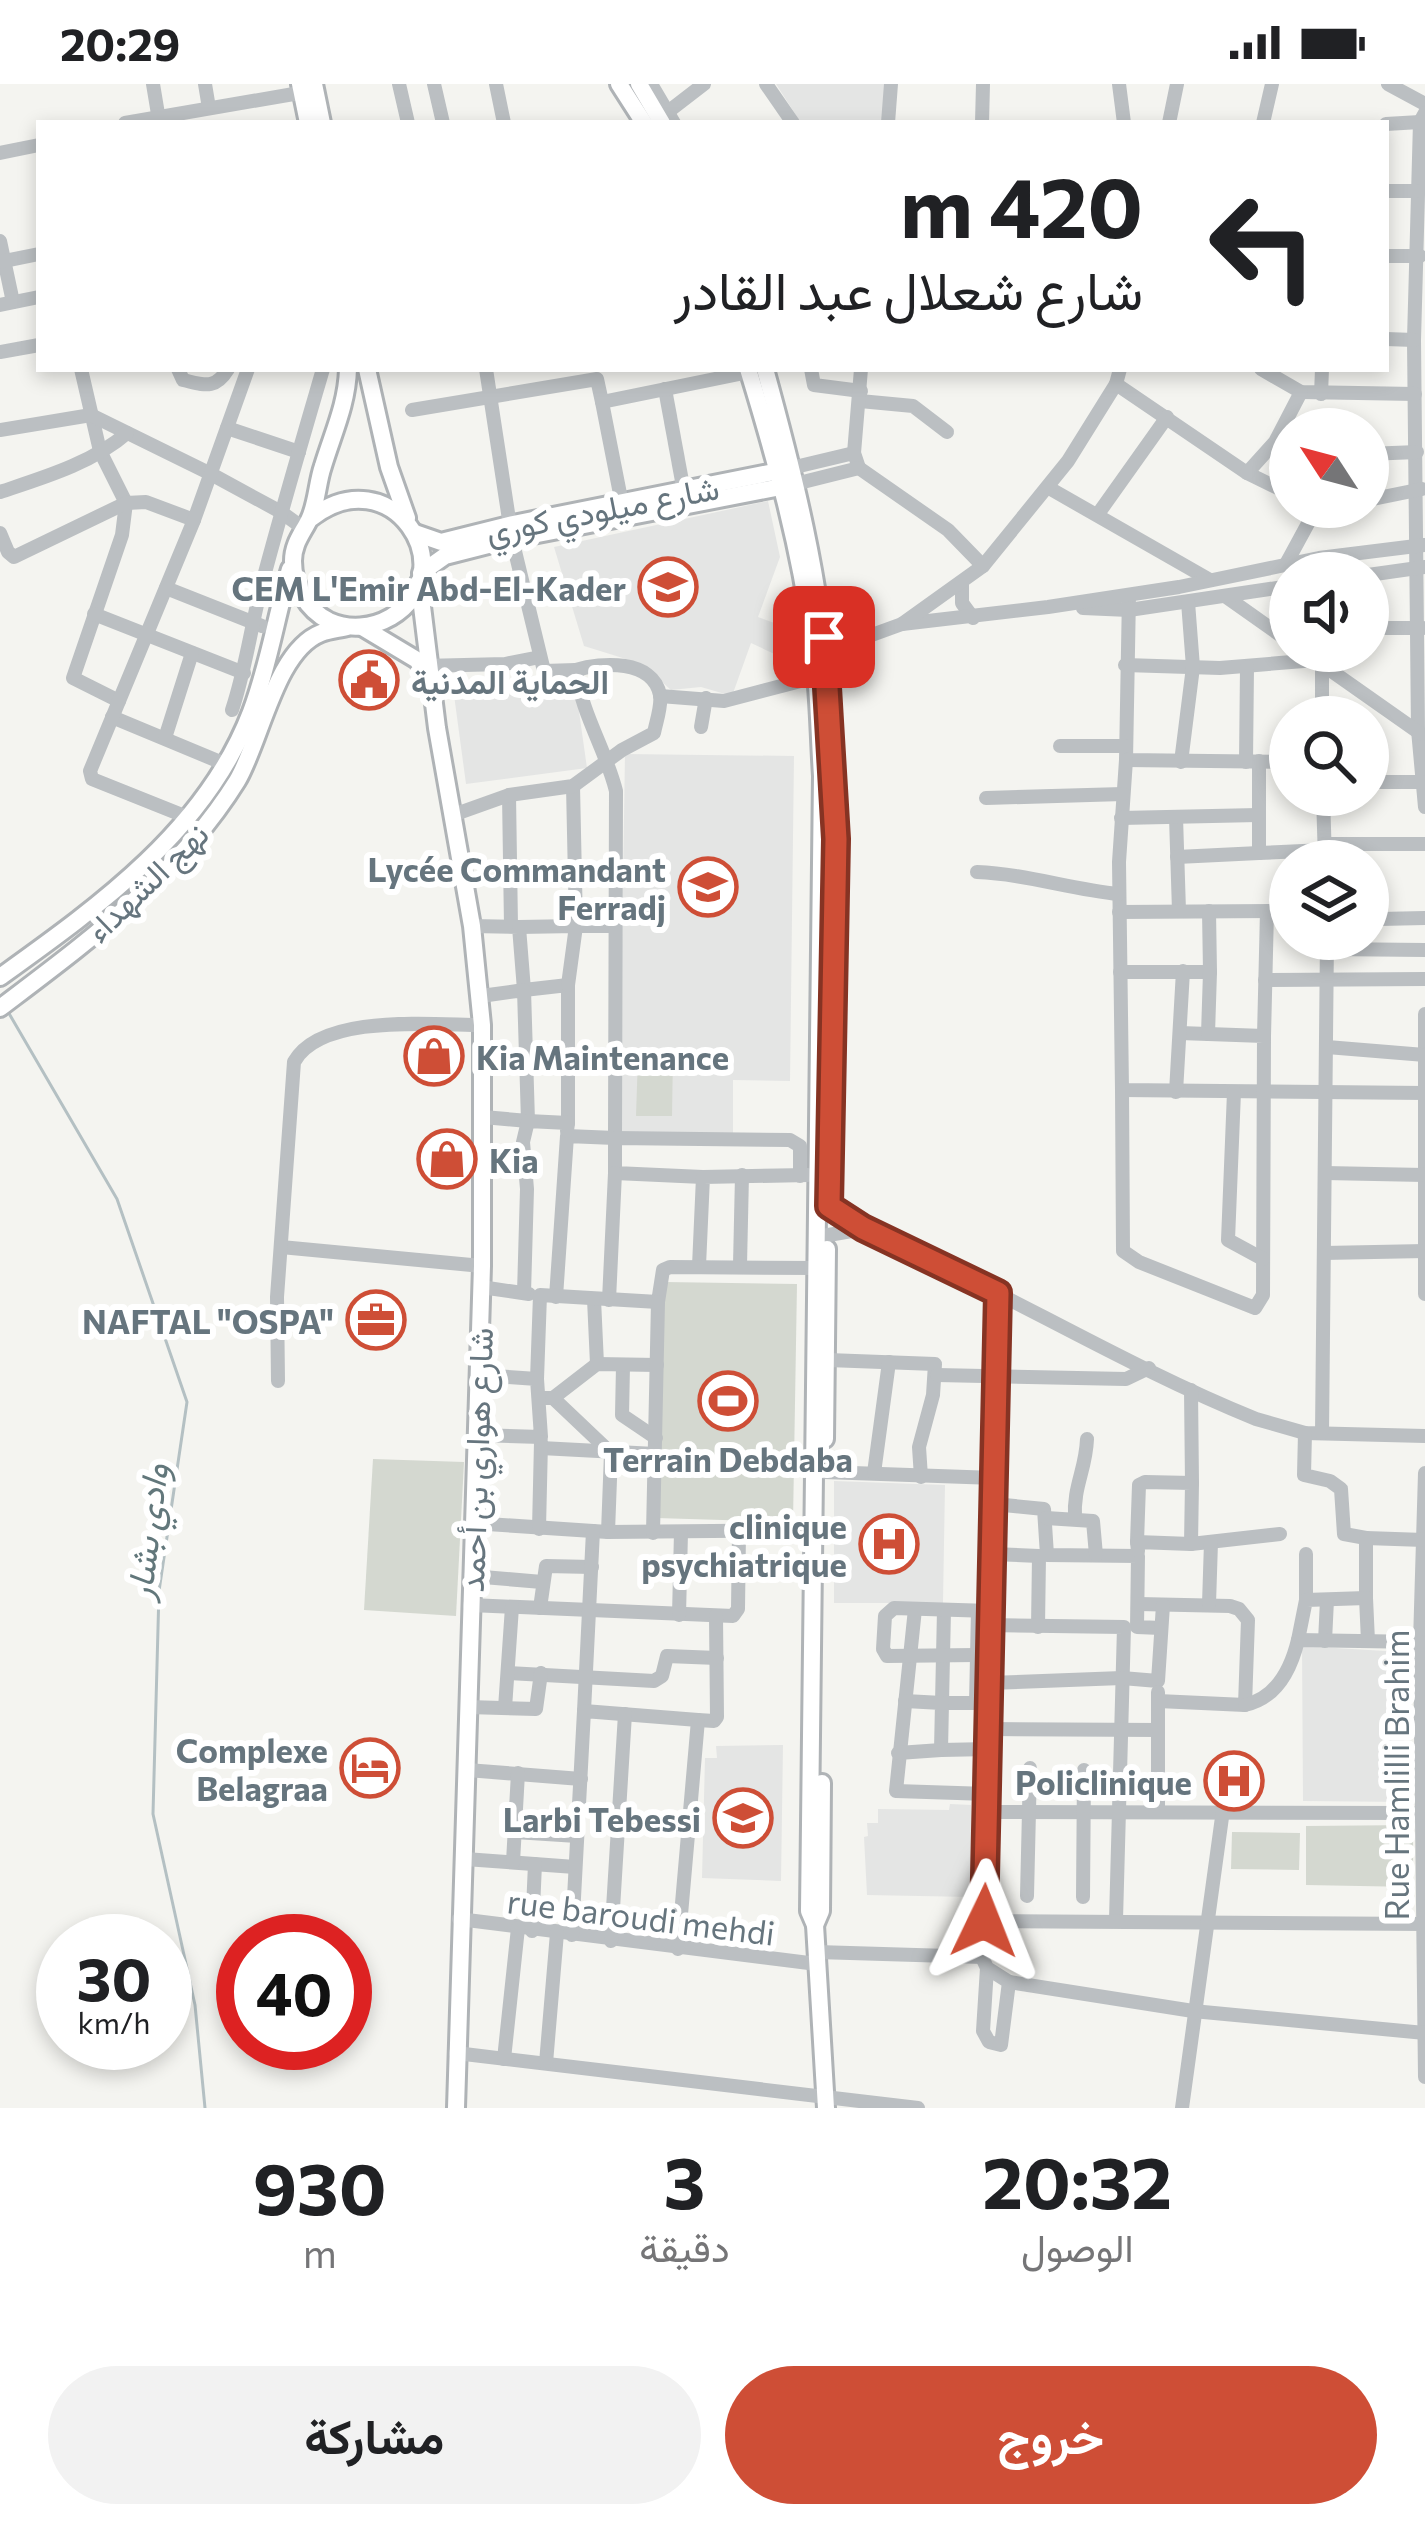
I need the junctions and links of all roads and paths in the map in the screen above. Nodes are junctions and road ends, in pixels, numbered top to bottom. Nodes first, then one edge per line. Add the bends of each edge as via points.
1 (153, 84) edge
2 (205, 84) edge
3 (399, 84) edge
4 (434, 84) edge
5 (496, 84) edge
6 (619, 84) edge
7 (638, 84) edge
8 (651, 84) edge
9 (704, 84) edge
10 (766, 84) edge
11 (891, 84) edge
12 (983, 84) edge
13 (1119, 84) edge
14 (1177, 84) edge
15 (1272, 84) edge
16 (1388, 84) edge
17 (308, 87) edge
18 (1425, 104) edge
19 (233, 105) junction
20 (209, 108) junction
21 (1423, 117) edge
22 (159, 120) edge
23 (237, 120) edge
24 (308, 120) edge
25 (321, 120) edge
26 (406, 120) edge
27 (442, 120) edge
28 (503, 120) edge
29 (658, 120) edge
30 (658, 120) edge
31 (659, 120) edge
32 (660, 120) edge
33 (791, 120) edge
34 (888, 120) edge
35 (982, 120) edge
36 (1124, 120) edge
37 (1170, 120) edge
38 (1264, 120) edge
39 (1389, 123) edge
40 (36, 149) edge
41 (0, 153) edge
42 (1389, 192) edge
43 (1419, 198) edge
44 (0, 241) edge
45 (36, 255) edge
46 (1389, 256) edge
47 (1420, 256) edge
48 (2, 262) edge
49 (7, 303) edge
50 (1420, 315) edge
51 (1389, 340) edge
52 (1414, 340) junction
53 (36, 345) edge
54 (0, 352) edge
55 (82, 372) edge
56 (179, 372) edge
57 (226, 372) edge
58 (247, 372) edge
59 (321, 372) edge
60 (348, 372) edge
61 (368, 372) edge
62 (488, 372) edge
63 (745, 372) edge
64 (755, 372) edge
65 (812, 372) edge
66 (861, 372) edge
67 (1269, 372) edge
68 (1322, 372) edge
69 (596, 374) edge
70 (1118, 376) edge
71 (665, 389) junction
72 (1301, 392) junction
73 (1321, 394) junction
74 (1415, 394) junction
75 (492, 396) junction
76 (860, 396) junction
77 (602, 402) junction
78 (1293, 408) edge
79 (412, 410) dead end
80 (91, 415) junction
81 (1166, 418) junction
82 (1420, 423) edge
83 (227, 428) junction
84 (0, 430) edge
85 (947, 432) dead end
86 (127, 433) junction
87 (1269, 449) edge
88 (100, 451) junction
89 (299, 452) junction
90 (1417, 452) junction
91 (1389, 453) edge
92 (857, 460) junction
93 (1247, 473) junction
94 (211, 474) junction
95 (786, 478) junction
96 (1269, 484) edge
97 (1049, 488) junction
98 (1422, 489) edge
99 (0, 492) edge
100 (684, 492) junction
101 (1389, 496) edge
102 (126, 502) junction
103 (624, 511) junction
104 (281, 512) junction
105 (1098, 514) junction
106 (194, 520) junction
107 (306, 524) junction
108 (412, 529) junction
109 (513, 531) junction
110 (0, 533) edge
111 (1422, 546) edge
112 (1377, 552) edge
113 (292, 562) junction
114 (983, 566) junction
115 (1422, 567) edge
116 (1269, 568) edge
117 (1389, 572) edge
118 (1234, 575) junction
119 (420, 578) junction
120 (1210, 580) junction
121 (962, 584) junction
122 (166, 588) junction
123 (1269, 589) edge
124 (1232, 594) junction
125 (1129, 602) junction
126 (1188, 602) junction
127 (94, 614) junction
128 (973, 618) junction
129 (256, 623) junction
130 (902, 624) junction
131 (1269, 625) edge
132 (355, 627) junction
133 (1389, 628) edge
134 (1422, 628) edge
135 (277, 631) junction
136 (146, 636) junction
137 (818, 637) junction
138 (858, 640) junction
139 (191, 653) junction
140 (540, 657) junction
141 (1269, 663) edge
142 (1125, 665) junction
143 (819, 667) junction
144 (1193, 667) junction
145 (1247, 667) junction
146 (576, 670) junction
147 (429, 672) junction
148 (1336, 672) edge
149 (244, 674) junction
150 (660, 696) junction
151 (706, 698) junction
152 (119, 701) junction
153 (232, 710) dead end
154 (112, 717) junction
155 (1421, 725) edge
156 (701, 727) dead end
157 (165, 738) junction
158 (1060, 746) dead end
159 (1125, 753) junction
160 (608, 761) junction
161 (1181, 762) junction
162 (1252, 762) junction
163 (1269, 762) edge
164 (224, 764) junction
165 (1389, 782) edge
166 (1423, 782) edge
167 (573, 786) junction
168 (1123, 794) junction
169 (509, 795) junction
170 (986, 799) dead end
171 (1425, 802) edge
172 (453, 815) junction
173 (1258, 815) junction
174 (187, 817) junction
175 (1121, 818) junction
176 (1175, 818) junction
177 (1425, 844) edge
178 (1389, 847) edge
179 (1259, 853) junction
180 (1269, 853) edge
181 (1177, 856) junction
182 (977, 872) dead end
183 (1119, 894) junction
184 (1179, 911) junction
185 (1209, 911) junction
186 (1267, 911) joint
187 (1119, 912) junction
188 (1425, 918) edge
189 (1389, 920) edge
190 (828, 922) junction
191 (472, 926) junction
192 (576, 926) junction
193 (614, 926) junction
194 (515, 927) junction
195 (1389, 948) edge
196 (1425, 950) edge
197 (1327, 960) edge
198 (1183, 971) junction
199 (1210, 971) junction
200 (1120, 972) junction
201 (0, 976) edge
202 (1265, 980) junction
203 (1328, 980) junction
204 (1425, 980) edge
205 (568, 985) junction
206 (524, 990) junction
207 (481, 996) junction
208 (0, 1008) edge
209 (1425, 1014) edge
210 (482, 1025) junction
211 (1180, 1034) junction
212 (1208, 1034) junction
213 (1264, 1036) junction
214 (1327, 1047) junction
215 (1425, 1055) edge
216 (1122, 1090) junction
217 (1264, 1091) junction
218 (1326, 1091) junction
219 (1176, 1092) junction
220 (1234, 1092) junction
221 (1425, 1093) edge
222 (483, 1117) junction
223 (527, 1121) junction
224 (567, 1130) junction
225 (614, 1138) junction
226 (481, 1162) junction
227 (524, 1163) junction
228 (614, 1173) junction
229 (1325, 1173) junction
230 (742, 1175) junction
231 (809, 1175) junction
232 (1424, 1175) edge
233 (703, 1178) junction
234 (824, 1205) junction
235 (863, 1228) junction
236 (822, 1237) junction
237 (281, 1246) junction
238 (1424, 1251) edge
239 (1324, 1253) junction
240 (1264, 1259) junction
241 (740, 1265) junction
242 (482, 1266) junction
243 (699, 1266) junction
244 (816, 1268) junction
245 (481, 1287) junction
246 (998, 1293) junction
247 (1425, 1294) edge
248 (540, 1295) junction
249 (602, 1300) junction
250 (658, 1302) junction
251 (828, 1360) junction
252 (889, 1362) junction
253 (597, 1364) junction
254 (623, 1366) junction
255 (658, 1366) junction
256 (1149, 1368) junction
257 (937, 1375) junction
258 (479, 1376) junction
259 (999, 1376) junction
260 (537, 1379) junction
261 (278, 1381) dead end
262 (1191, 1390) junction
263 (547, 1398) junction
264 (1305, 1433) junction
265 (1322, 1433) junction
266 (476, 1435) junction
267 (1425, 1436) edge
268 (1087, 1439) dead end
269 (541, 1443) junction
270 (656, 1446) junction
271 (611, 1453) junction
272 (824, 1472) junction
273 (1425, 1473) edge
274 (874, 1474) junction
275 (921, 1478) junction
276 (995, 1478) junction
277 (1192, 1483) junction
278 (994, 1504) junction
279 (1425, 1504) edge
280 (1046, 1518) junction
281 (1075, 1519) junction
282 (472, 1523) junction
283 (539, 1529) junction
284 (818, 1531) junction
285 (601, 1532) junction
286 (682, 1532) junction
287 (739, 1532) junction
288 (653, 1533) junction
289 (1280, 1534) dead end
290 (1366, 1538) junction
291 (1424, 1540) edge
292 (1211, 1542) junction
293 (1191, 1544) junction
294 (1138, 1549) junction
295 (992, 1554) junction
296 (1043, 1555) junction
297 (1306, 1555) dead end
298 (1096, 1556) junction
299 (1424, 1558) edge
300 (592, 1567) junction
301 (471, 1576) junction
302 (542, 1582) junction
303 (1366, 1598) junction
304 (1306, 1600) junction
305 (1327, 1600) junction
306 (1139, 1604) junction
307 (1209, 1604) junction
308 (470, 1605) junction
309 (1163, 1605) junction
310 (512, 1607) junction
311 (540, 1608) junction
312 (915, 1609) junction
313 (944, 1610) junction
314 (589, 1611) junction
315 (680, 1615) junction
316 (986, 1615) junction
317 (716, 1616) junction
318 (1038, 1627) junction
319 (1131, 1627) junction
320 (1161, 1628) junction
321 (1298, 1640) junction
322 (1325, 1641) junction
323 (1368, 1641) junction
324 (1420, 1642) junction
325 (976, 1655) junction
326 (943, 1657) junction
327 (717, 1658) junction
328 (910, 1658) junction
329 (508, 1672) junction
330 (541, 1673) junction
331 (586, 1675) junction
332 (1122, 1678) junction
333 (1158, 1681) junction
334 (989, 1683) junction
335 (905, 1701) junction
336 (1158, 1701) junction
337 (942, 1703) junction
338 (983, 1703) junction
339 (1245, 1705) junction
340 (468, 1707) junction
341 (505, 1708) junction
342 (584, 1711) junction
343 (625, 1714) junction
344 (698, 1720) junction
345 (1122, 1728) junction
346 (989, 1729) junction
347 (1158, 1730) junction
348 (988, 1748) junction
349 (940, 1750) junction
350 (898, 1753) junction
351 (1030, 1768) dead end
352 (467, 1770) junction
353 (1084, 1771) dead end
354 (518, 1773) junction
355 (581, 1779) junction
356 (988, 1794) junction
357 (1121, 1810) junction
358 (1158, 1810) junction
359 (1223, 1810) junction
360 (988, 1812) junction
361 (1029, 1812) junction
362 (1084, 1813) junction
363 (1423, 1813) edge
364 (515, 1832) junction
365 (577, 1835) junction
366 (465, 1859) junction
367 (513, 1862) junction
368 (536, 1864) junction
369 (575, 1867) junction
370 (1027, 1896) dead end
371 (1083, 1898) dead end
372 (459, 1919) junction
373 (1116, 1920) junction
374 (984, 1921) junction
375 (1207, 1924) junction
376 (1424, 1924) edge
377 (525, 1929) junction
378 (564, 1934) junction
379 (611, 1941) junction
380 (677, 1949) junction
381 (817, 1958) junction
382 (985, 1962) junction
383 (1009, 1982) junction
384 (1193, 2011) junction
385 (1424, 2033) edge
386 (456, 2054) junction
387 (504, 2059) junction
388 (546, 2063) junction
389 (1425, 2077) edge
390 (826, 2102) edge
391 (456, 2108) edge
392 (918, 2108) edge
393 (1182, 2108) edge

1 - 22 street
2 - 20 street
3 - 26 street
4 - 27 street
5 - 28 street
6 - 29 main road
7 - 30 main road
8 - 31 street
9 - 32 street
10 - 33 street
11 - 34 street
12 - 35 street
13 - 36 street
14 - 37 street
15 - 38 street
16 - 18 street
17 - 19 street
17 - 24 main road
17 - 25 main road
19 - 20 street
19 - 23 street
20 - 22 street
21 - 39 street
21 - 43 street
40 - 41 street
42 - 43 street
43 - 47 street
44 - 48 street
45 - 48 street
46 - 47 street
47 - 50 street
48 - 49 street
50 - 52 street
51 - 52 street
52 - 74 street
53 - 54 street
55 - 80 street
56 - 57 street via 210,387
58 - 83 street
59 - 89 street
60 - 107 main road
61 - 108 main road
62 - 75 street
63 - 71 street
64 - 95 main road
65 - 76 street via 814,385
66 - 76 street
67 - 72 street
68 - 73 street
69 - 75 street
69 - 77 street
70 - 81 street
70 - 97 street
71 - 77 street
71 - 100 street
72 - 73 street
72 - 78 street
73 - 74 street
74 - 82 street
75 - 79 street
75 - 109 street
76 - 85 street via 913,406
76 - 92 street
77 - 103 street
80 - 84 street
80 - 86 street
80 - 88 street
81 - 93 street
81 - 105 street
82 - 90 street
83 - 89 street
83 - 94 street
86 - 88 street
86 - 94 street
87 - 93 street
88 - 99 street
88 - 102 street
89 - 104 street
90 - 91 street
90 - 98 street
92 - 95 street
92 - 114 street
93 - 96 street
94 - 104 street
94 - 106 street
95 - 100 main road, شارع ميلودي كوري
95 - 103 main road, شارع ميلودي كوري
95 - 137 main road
97 - 105 street
97 - 114 street
98 - 101 street
98 - 111 street
100 - 103 main road, شارع ميلودي كوري
102 - 106 street
102 - 110 street via 14,557
102 - 127 street
103 - 109 main road, شارع ميلودي كوري
104 - 107 street
104 - 129 street
105 - 120 street
106 - 122 street
107 - 108 main road via 342,500 361,498 396,511
107 - 113 main road
108 - 109 main road, شارع ميلودي كوري via 441,542
108 - 119 main road
109 - 119 main road, شارع ميلودي كوري via 445,556
109 - 140 street
111 - 112 street
111 - 115 street
113 - 132 main road via 315,612
113 - 135 main road, نهج الشهداء
114 - 121 street
115 - 117 street
115 - 134 street
116 - 118 street
118 - 120 street
118 - 124 street
119 - 132 main road via 397,613
119 - 147 main road
120 - 125 street
121 - 128 street
121 - 130 street
122 - 129 street
122 - 136 street
123 - 124 street
124 - 126 street
124 - 131 street
125 - 126 street
125 - 128 street
125 - 142 street
126 - 144 street
127 - 136 street
127 - 152 street via 74,678
128 - 130 street
129 - 135 street
129 - 149 street
130 - 138 street
132 - 147 main road
132 - 208 main road, نهج الشهداء via 319,633 294,654 245,765 182,856
133 - 134 street
134 - 155 street
135 - 164 main road, نهج الشهداء via 249,718
136 - 139 street
136 - 152 street
137 - 138 street
137 - 143 main road
138 - 143 street
139 - 149 street
139 - 157 street
140 - 146 street via 548,674
140 - 147 street
141 - 145 street
142 - 144 street
142 - 159 street
143 - 151 street via 742,698
143 - 190 main road
144 - 145 street
144 - 161 street
145 - 162 street
146 - 150 street via 632,668
146 - 160 street
147 - 172 main road, شارع هواري بن أحمد
148 - 155 street
149 - 153 street
150 - 151 street
150 - 160 street via 654,733
151 - 156 street
152 - 154 street
154 - 157 street
154 - 174 street via 90,776
155 - 166 street
157 - 164 street
158 - 159 street
159 - 161 street
159 - 168 street
160 - 167 street
160 - 193 street via 617,808
161 - 162 street
162 - 163 street
162 - 173 street
164 - 174 main road, نهج الشهداء
165 - 166 street
166 - 171 street
167 - 169 street
167 - 192 street
168 - 170 street
168 - 175 street
169 - 172 street
169 - 194 street
172 - 191 main road, شارع هواري بن أحمد
173 - 176 street
173 - 179 street
174 - 201 main road, نهج الشهداء via 131,878
175 - 176 street
175 - 183 street
176 - 181 street
177 - 178 street
179 - 180 street
179 - 181 street
181 - 184 street
182 - 183 street
183 - 187 street
184 - 185 street
184 - 187 street
185 - 186 street
185 - 199 street
186 - 202 street
187 - 200 street
188 - 189 street
190 - 231 main road
190 - 234 main road
191 - 194 street
191 - 207 main road, شارع هواري بن أحمد
192 - 193 street
192 - 194 street
192 - 205 street
193 - 225 street
194 - 206 street
195 - 196 street
197 - 203 street
198 - 199 street
198 - 200 street
198 - 211 street
199 - 212 street
200 - 216 street
202 - 203 street
202 - 213 street
203 - 204 street
203 - 214 street
205 - 206 street
205 - 224 street
206 - 207 street
206 - 223 street
207 - 210 main road, شارع هواري بن أحمد
209 - 215 street
210 - 222 main road, شارع هواري بن أحمد
210 - 237 street via 363,1026 298,1054
211 - 212 street
211 - 219 street
212 - 213 street
213 - 217 street
214 - 215 street
214 - 218 street
215 - 221 street
216 - 219 street
216 - 240 street via 1123,1251 1247,1308 1260,1304
217 - 218 street
217 - 220 street
217 - 240 street
218 - 221 street
218 - 229 street
219 - 220 street
220 - 240 street via 1228,1240
221 - 232 street
222 - 223 street
222 - 226 main road, شارع هواري بن أحمد
223 - 224 street
223 - 227 street
224 - 225 street
224 - 248 street
225 - 228 street
225 - 231 street via 790,1140
226 - 227 street
226 - 242 main road, شارع هواري بن أحمد
227 - 248 street
228 - 233 street
228 - 249 street
229 - 232 street
229 - 239 street
230 - 231 street
230 - 233 street
230 - 241 street
231 - 234 main road
232 - 238 street
233 - 243 street
234 - 235 street
234 - 236 main road
235 - 236 street
235 - 246 street
236 - 244 main road
236 - 251 main road
237 - 242 street
237 - 261 street
238 - 239 street
238 - 247 street
239 - 265 street
241 - 243 street
241 - 244 street
242 - 245 main road, شارع هواري بن أحمد
243 - 250 street via 662,1270
244 - 284 main road
245 - 248 street
245 - 258 main road, شارع هواري بن أحمد
246 - 256 street
246 - 259 street
248 - 249 street
248 - 260 street
249 - 250 street
249 - 253 street
250 - 255 street
251 - 252 street
251 - 272 main road
252 - 257 street via 932,1362
252 - 274 street
253 - 254 street
253 - 263 street
254 - 255 street
254 - 270 street via 622,1414
255 - 270 street
256 - 259 street via 1126,1379
256 - 262 street
257 - 259 street
257 - 275 street via 919,1447
258 - 260 street
258 - 266 main road, شارع هواري بن أحمد
259 - 276 street
260 - 263 street
262 - 264 street
262 - 277 street
263 - 269 street
263 - 271 street
264 - 265 street
264 - 290 street via 1304,1475 1341,1489 1344,1534
265 - 267 street
266 - 269 street
266 - 282 main road, شارع هواري بن أحمد
268 - 281 street
269 - 271 street
269 - 283 street
270 - 271 street
270 - 288 street
271 - 285 street
272 - 274 street
272 - 284 main road
273 - 279 street, Rue Hamlilli Brahim
274 - 275 street
275 - 276 street
276 - 278 street
277 - 293 street
277 - 294 street via 1139,1485
278 - 280 street via 1039,1505
278 - 295 street
279 - 291 street, Rue Hamlilli Brahim
280 - 281 street
280 - 296 street
281 - 298 street via 1096,1524
282 - 283 street
282 - 301 main road, شارع هواري بن أحمد
283 - 285 street
284 - 287 street
284 - 381 main road via 809,1911
285 - 288 street
285 - 300 street
286 - 287 street
286 - 288 street
286 - 315 street
287 - 317 street via 738,1609
289 - 292 street
290 - 291 street
290 - 303 street
291 - 299 street, Rue Hamlilli Brahim
292 - 293 street
292 - 307 street
293 - 294 street
294 - 298 street
294 - 306 street
295 - 296 street
295 - 316 street
296 - 298 street
296 - 318 street
297 - 304 street
299 - 324 street, Rue Hamlilli Brahim
300 - 302 street via 546,1566
300 - 314 street
301 - 302 street
301 - 308 main road, شارع هواري بن أحمد
302 - 311 street
303 - 305 street
303 - 323 street
304 - 305 street
304 - 321 street
305 - 322 street
306 - 309 street
306 - 319 street
307 - 309 street
307 - 339 street via 1239,1609 1248,1620
308 - 310 street
308 - 340 main road, شارع هواري بن أحمد
309 - 320 street
310 - 311 street
310 - 329 street
311 - 314 street
312 - 313 street
312 - 328 street
312 - 328 street via 894,1608 884,1622 884,1653
313 - 316 street
313 - 326 street
314 - 315 street
314 - 331 street
315 - 317 street
316 - 318 street
316 - 325 street
316 - 334 street
317 - 327 street
318 - 319 street
319 - 320 street
319 - 332 street
320 - 333 street
321 - 322 street
321 - 339 street via 1287,1674
322 - 323 street
323 - 324 street
324 - 363 street, Rue Hamlilli Brahim
325 - 326 street
325 - 338 street
326 - 328 street
326 - 337 street
327 - 331 street via 667,1657 654,1681
327 - 344 street via 717,1718
328 - 335 street
329 - 330 street
329 - 341 street
330 - 331 street
330 - 341 street via 537,1708
331 - 342 street
332 - 333 street
332 - 334 street
332 - 345 street
333 - 336 street
334 - 338 street
335 - 337 street
335 - 350 street
336 - 339 street
336 - 347 street
337 - 338 street
337 - 349 street
338 - 346 street
340 - 341 street
340 - 352 main road, شارع هواري بن أحمد
342 - 343 street
342 - 355 street
343 - 344 street
343 - 379 street
344 - 380 street
345 - 346 street
345 - 347 street
345 - 357 street
346 - 348 street
347 - 358 street
348 - 349 street
348 - 356 street
349 - 350 street
350 - 356 street via 897,1792
351 - 361 street
352 - 354 street
352 - 366 main road, شارع هواري بن أحمد
353 - 362 street
354 - 355 street
354 - 364 street
355 - 365 street
356 - 360 street
357 - 358 street
357 - 362 street
357 - 373 street
358 - 359 street
359 - 363 street
359 - 375 street
360 - 361 street
360 - 374 street
361 - 362 street
361 - 370 street
362 - 371 street
363 - 376 street, Rue Hamlilli Brahim
364 - 365 street
364 - 367 street
365 - 369 street
366 - 367 street
366 - 372 main road, شارع هواري بن أحمد
367 - 368 street
368 - 369 street
368 - 377 street
369 - 378 street
372 - 377 street, rue baroudi mehdi
372 - 386 main road, شارع هواري بن أحمد
373 - 374 street
373 - 375 street
374 - 382 street
375 - 376 street
375 - 384 street
376 - 385 street, Rue Hamlilli Brahim
377 - 378 street, rue baroudi mehdi
377 - 387 street
378 - 379 street, rue baroudi mehdi
378 - 388 street
379 - 380 street, rue baroudi mehdi
380 - 381 street, rue baroudi mehdi
381 - 382 street, rue baroudi mehdi
381 - 390 main road
382 - 383 street
382 - 383 street via 983,2031 992,2044 1001,2045
383 - 384 street
384 - 385 street
384 - 393 street
385 - 389 street, Rue Hamlilli Brahim
386 - 387 street
386 - 391 main road, شارع هواري بن أحمد
387 - 388 street
388 - 390 street
390 - 392 street

